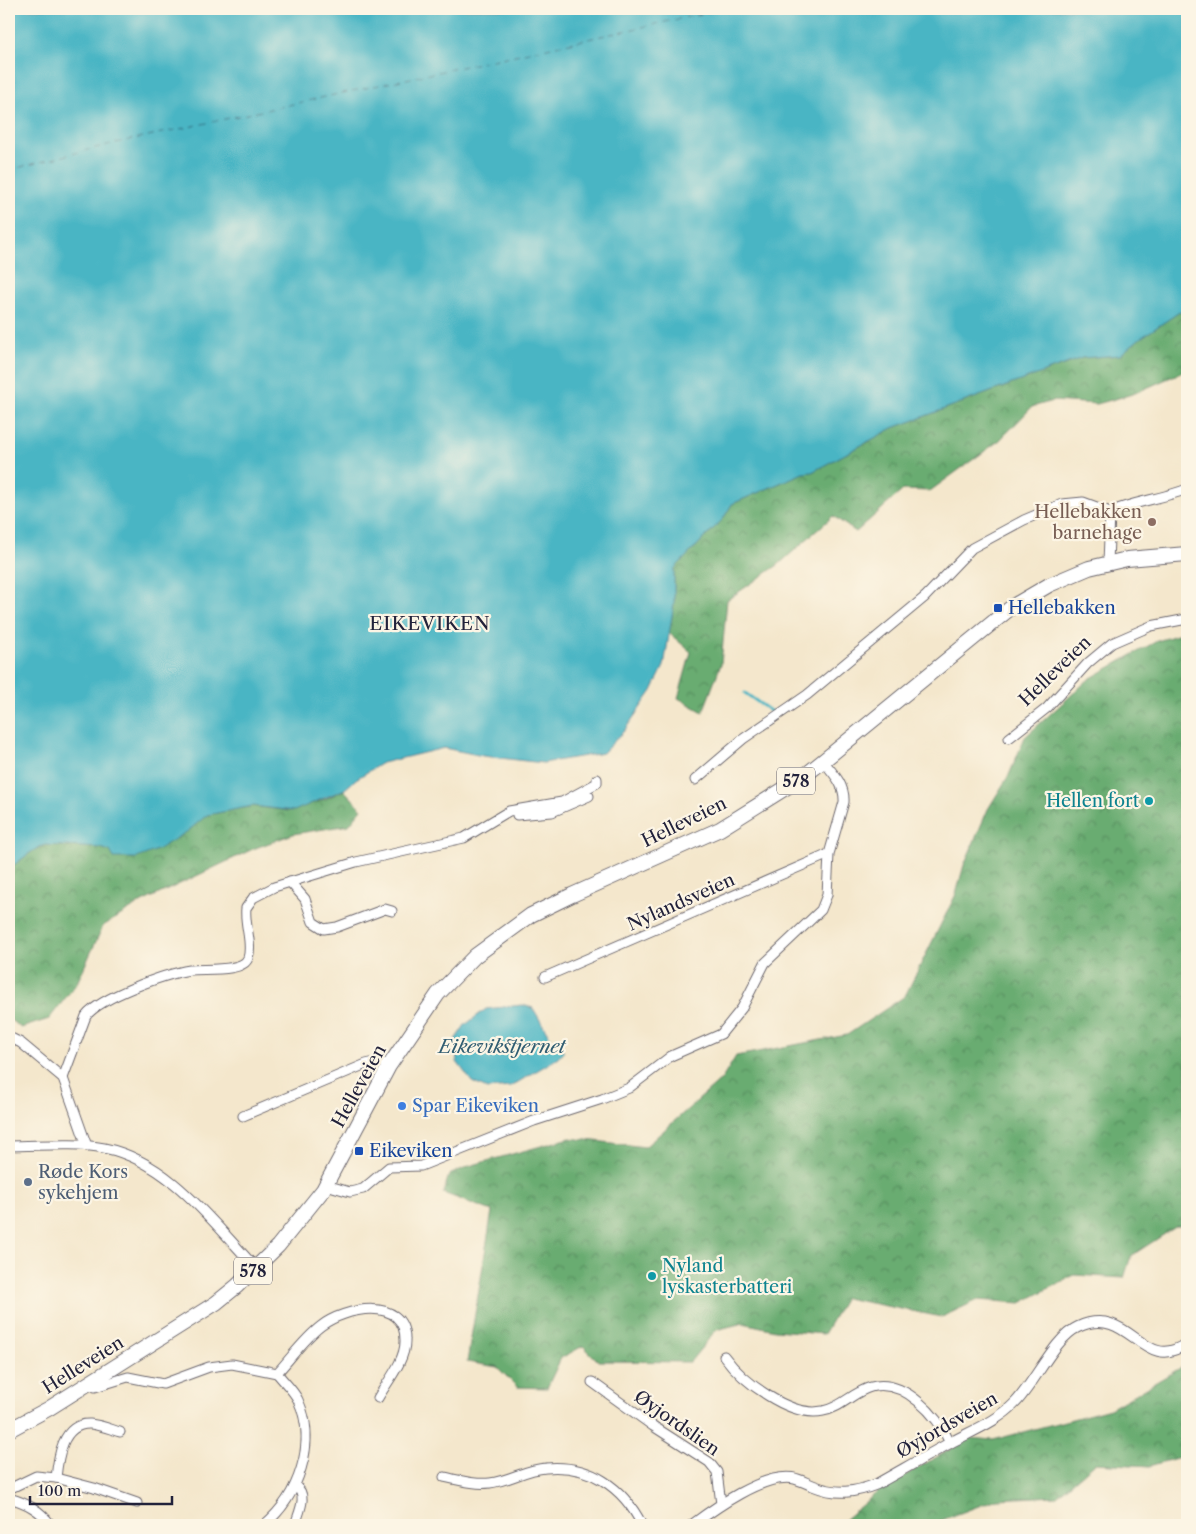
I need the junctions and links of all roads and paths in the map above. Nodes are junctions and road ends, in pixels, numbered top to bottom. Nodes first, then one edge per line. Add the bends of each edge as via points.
1 (1187, 489) edge
2 (1110, 512) junction
3 (1187, 554) edge
4 (1108, 563) junction
5 (1187, 619) edge
6 (1009, 738) dead end
7 (823, 761) junction
8 (597, 779) dead end
9 (695, 780) dead end
10 (588, 796) dead end
11 (509, 811) junction
12 (829, 854) junction
13 (290, 882) junction
14 (392, 911) dead end
15 (546, 977) dead end
16 (9, 1037) edge
17 (389, 1066) junction
18 (63, 1078) junction
19 (243, 1116) dead end
20 (9, 1146) edge
21 (86, 1146) junction
22 (326, 1185) junction
23 (256, 1268) junction
24 (1187, 1343) edge
25 (724, 1356) dead end
26 (277, 1373) junction
27 (592, 1382) dead end
28 (90, 1383) junction
29 (378, 1398) dead end
30 (9, 1430) edge
31 (120, 1432) dead end
32 (950, 1443) junction
33 (444, 1477) dead end
34 (56, 1478) junction
35 (295, 1486) junction
36 (9, 1489) edge
37 (9, 1498) edge
38 (137, 1503) dead end
39 (721, 1504) junction
40 (51, 1525) edge
41 (264, 1525) edge
42 (298, 1525) edge
43 (642, 1525) edge
44 (692, 1525) edge

1 - 2 street
2 - 4 street
2 - 9 street via 1083,502 1062,504 972,548 925,597 802,700 742,739
3 - 4 main road, Helleveien / 578
4 - 7 main road, Helleveien / 578 via 1049,585 1013,606
5 - 6 street, Helleveien via 1151,626 1112,642 1047,708
7 - 12 street via 840,783 844,794
7 - 17 main road, Helleveien / 578 via 804,777 720,829 572,895 494,940 438,994
8 - 11 street via 597,783 562,802
10 - 11 street via 552,812 514,815
11 - 13 street via 464,838 356,862
12 - 15 street, Nylandsveien
12 - 22 street via 827,895 821,910 766,963 742,1008 721,1034 671,1056 642,1079 617,1093 534,1121 421,1166 389,1168 368,1187 356,1191 343,1191
13 - 14 street via 305,899 313,922 324,930 385,909
13 - 18 street via 265,891 249,903 245,914 248,958 243,965 189,970 134,988 92,1008
16 - 18 street
17 - 19 street via 379,1061 366,1064
17 - 22 main road, Helleveien / 578
18 - 21 street
20 - 21 street
21 - 23 street via 128,1154 150,1165 178,1187
22 - 23 main road, Helleveien / 578
23 - 28 main road, Helleveien / 578 via 216,1303
24 - 32 street, Øyjordsveien via 1171,1352 1164,1352 1148,1348 1112,1323 1093,1322 1076,1328 1054,1349 1015,1404
25 - 32 street via 734,1370 797,1411 823,1412 871,1387 888,1387 911,1396 926,1408
26 - 28 street via 232,1364 209,1367 163,1384 128,1378 101,1387
26 - 29 street via 322,1325 348,1313 370,1309 388,1311 403,1326 406,1342
26 - 35 street via 297,1398 305,1417 304,1460
27 - 39 street, Øyjordslien via 709,1462 717,1472
28 - 30 main road, Helleveien / 578
31 - 34 street via 87,1424 71,1431 64,1439
32 - 39 street, Øyjordsveien via 865,1489 840,1493 792,1478 782,1478
33 - 43 street via 478,1484 545,1468 582,1472 618,1490
34 - 36 street via 36,1476
34 - 38 street
35 - 41 street via 272,1519
35 - 42 street via 302,1494
37 - 40 street via 30,1506
39 - 44 street, Øyjordsveien

